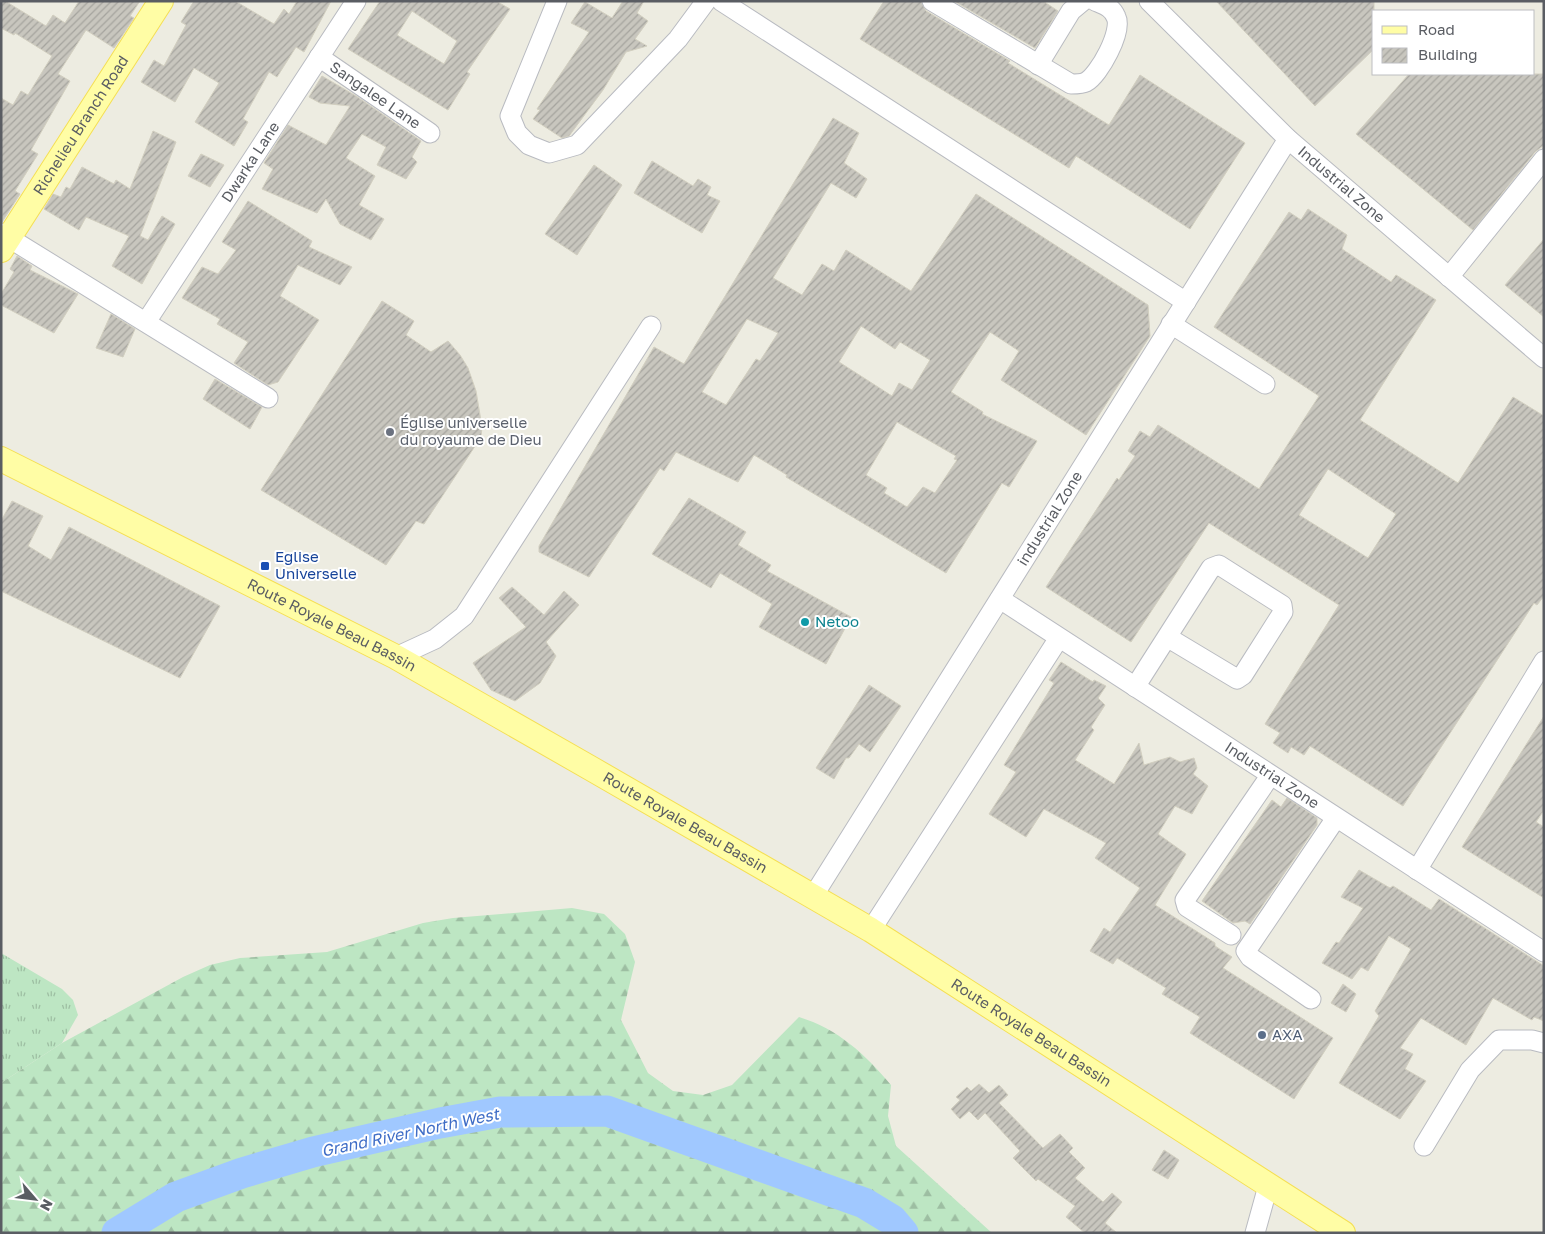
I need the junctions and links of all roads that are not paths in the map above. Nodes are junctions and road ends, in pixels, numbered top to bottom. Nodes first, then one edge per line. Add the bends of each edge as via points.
1 (161, 1) edge
2 (356, 1) edge
3 (556, 1) edge
4 (706, 1) edge
5 (721, 1) edge
6 (932, 1) edge
7 (1083, 1) edge
8 (1095, 1) edge
9 (1149, 1) edge
10 (320, 58) junction
11 (1038, 65) junction
12 (430, 133) dead end
13 (1288, 140) junction
14 (1544, 160) edge
15 (4, 240) edge
16 (1449, 277) junction
17 (1186, 302) junction
18 (146, 322) junction
19 (1171, 324) junction
20 (651, 326) dead end
21 (1544, 358) edge
22 (1265, 384) dead end
23 (268, 398) dead end
24 (1, 459) edge
25 (1000, 599) junction
26 (1167, 637) junction
27 (1059, 638) junction
28 (396, 657) junction
29 (1544, 661) edge
30 (1135, 687) junction
31 (1270, 776) junction
32 (1336, 818) junction
33 (1417, 870) junction
34 (812, 898) junction
35 (871, 930) junction
36 (1231, 935) dead end
37 (1544, 952) edge
38 (1311, 999) dead end
39 (1544, 1043) edge
40 (1424, 1146) dead end
41 (1268, 1186) junction
42 (1255, 1233) edge
43 (1344, 1233) edge

1 - 15 main road, Richelieu Branch Road
2 - 10 street, Dwarka Lane
3 - 4 street via 510,116 517,134 529,145 549,153 577,145 596,128 678,39
5 - 17 street
6 - 11 street
7 - 11 street via 1070,11
8 - 11 street via 1110,8 1118,19 1117,33 1097,74 1085,83 1071,84
9 - 13 street, Industrial Zone
10 - 12 street, Sangalee Lane
10 - 18 street, Dwarka Lane
13 - 16 street, Industrial Zone
13 - 17 street, industrial Zone
14 - 16 street
15 - 18 street
16 - 21 street, Industrial Zone
17 - 19 street, industrial Zone
18 - 23 street
19 - 22 street
19 - 25 street, industrial Zone
20 - 28 street via 464,616 435,639
24 - 28 main road, Route Royale Beau Bassin
25 - 27 street, Industrial Zone
25 - 34 street, industrial Zone
26 - 26 street via 1211,568 1219,564 1282,605 1283,612 1243,676 1237,679
26 - 30 street
27 - 30 street, Industrial Zone
27 - 35 street
28 - 34 main road, Route Royale Beau Bassin
29 - 33 street
30 - 31 street, Industrial Zone
31 - 32 street, Industrial Zone
31 - 36 street via 1185,900 1187,907
32 - 33 street, Industrial Zone
32 - 38 street via 1246,951
33 - 37 street, Industrial Zone
34 - 35 main road, Route Royale Beau Bassin
35 - 41 main road, Route Royale Beau Bassin
39 - 40 street via 1498,1040 1470,1070
41 - 42 street
41 - 43 main road, Route Royale Beau Bassin

